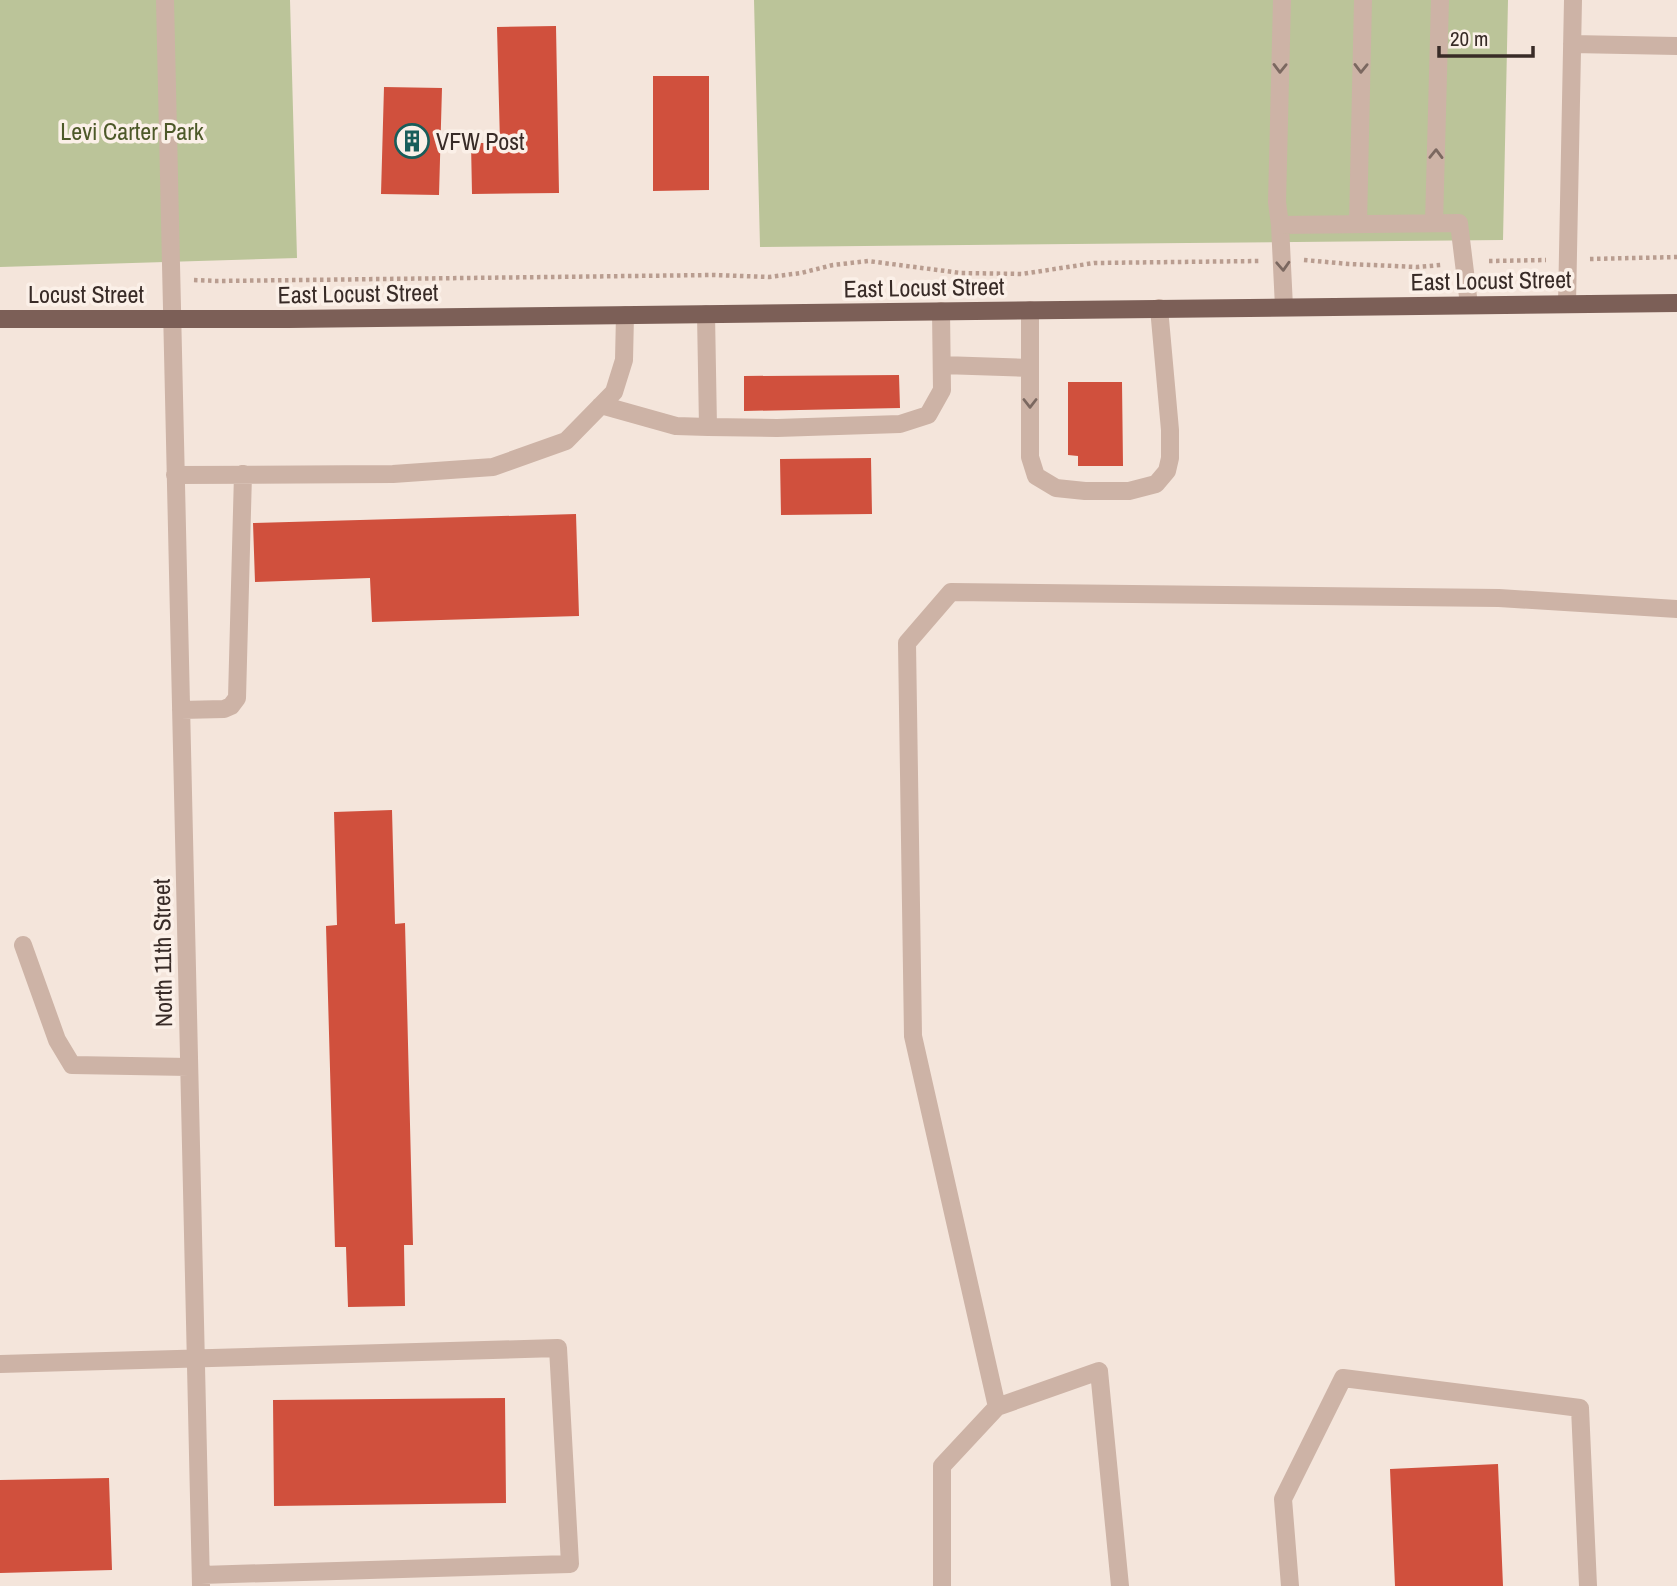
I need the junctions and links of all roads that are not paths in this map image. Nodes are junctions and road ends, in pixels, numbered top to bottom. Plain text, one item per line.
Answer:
1 (165, 0) edge
2 (1282, 0) edge
3 (1363, 0) edge
4 (1440, 0) edge
5 (1573, 0) edge
6 (1572, 44) junction
7 (1677, 46) edge
8 (1434, 223) junction
9 (1358, 224) junction
10 (1280, 225) junction
11 (1677, 303) edge
12 (1567, 304) junction
13 (1469, 305) junction
14 (1284, 307) junction
15 (1159, 309) junction
16 (1030, 310) junction
17 (941, 311) junction
18 (706, 314) junction
19 (625, 315) junction
20 (0, 319) edge
21 (172, 319) junction
22 (942, 365) junction
23 (1030, 368) junction
24 (601, 405) junction
25 (708, 427) junction
26 (243, 474) junction
27 (175, 475) junction
28 (1677, 609) edge
29 (181, 710) junction
30 (23, 945) dead end
31 (189, 1067) junction
32 (196, 1359) junction
33 (0, 1364) edge
34 (997, 1407) junction
35 (201, 1580) edge
36 (942, 1586) edge
37 (1120, 1586) edge
38 (1290, 1586) edge
39 (1588, 1586) edge

1 - 21 street, North 11th Street
2 -> 10 street
3 -> 9 street
8 -> 4 street
5 - 6 street
6 - 7 street
6 - 12 street
8 - 9 street
8 - 13 street
9 - 10 street
10 -> 14 street
11 - 12 main road, East Locust Street
12 - 13 main road, East Locust Street
13 - 14 main road, East Locust Street
14 - 15 main road, East Locust Street
15 - 16 main road, East Locust Street
23 -> 15 street
16 - 17 main road, East Locust Street
16 - 23 street
17 - 18 main road, East Locust Street
17 - 22 street
18 - 19 main road, East Locust Street
18 - 25 street
19 - 21 main road, East Locust Street
19 - 24 street
20 - 21 main road, Locust Street
21 - 27 street, North 11th Street
22 - 23 street
22 - 25 street
24 - 25 street
24 - 26 street
26 - 27 street
26 - 29 street
27 - 29 street, North 11th Street
28 - 34 street
29 - 31 street, North 11th Street
30 - 31 street
31 - 32 street, North 11th Street
32 - 33 street
32 - 35 street, North 11th Street
32 - 35 street
34 - 36 street
34 - 37 street
38 - 39 street

